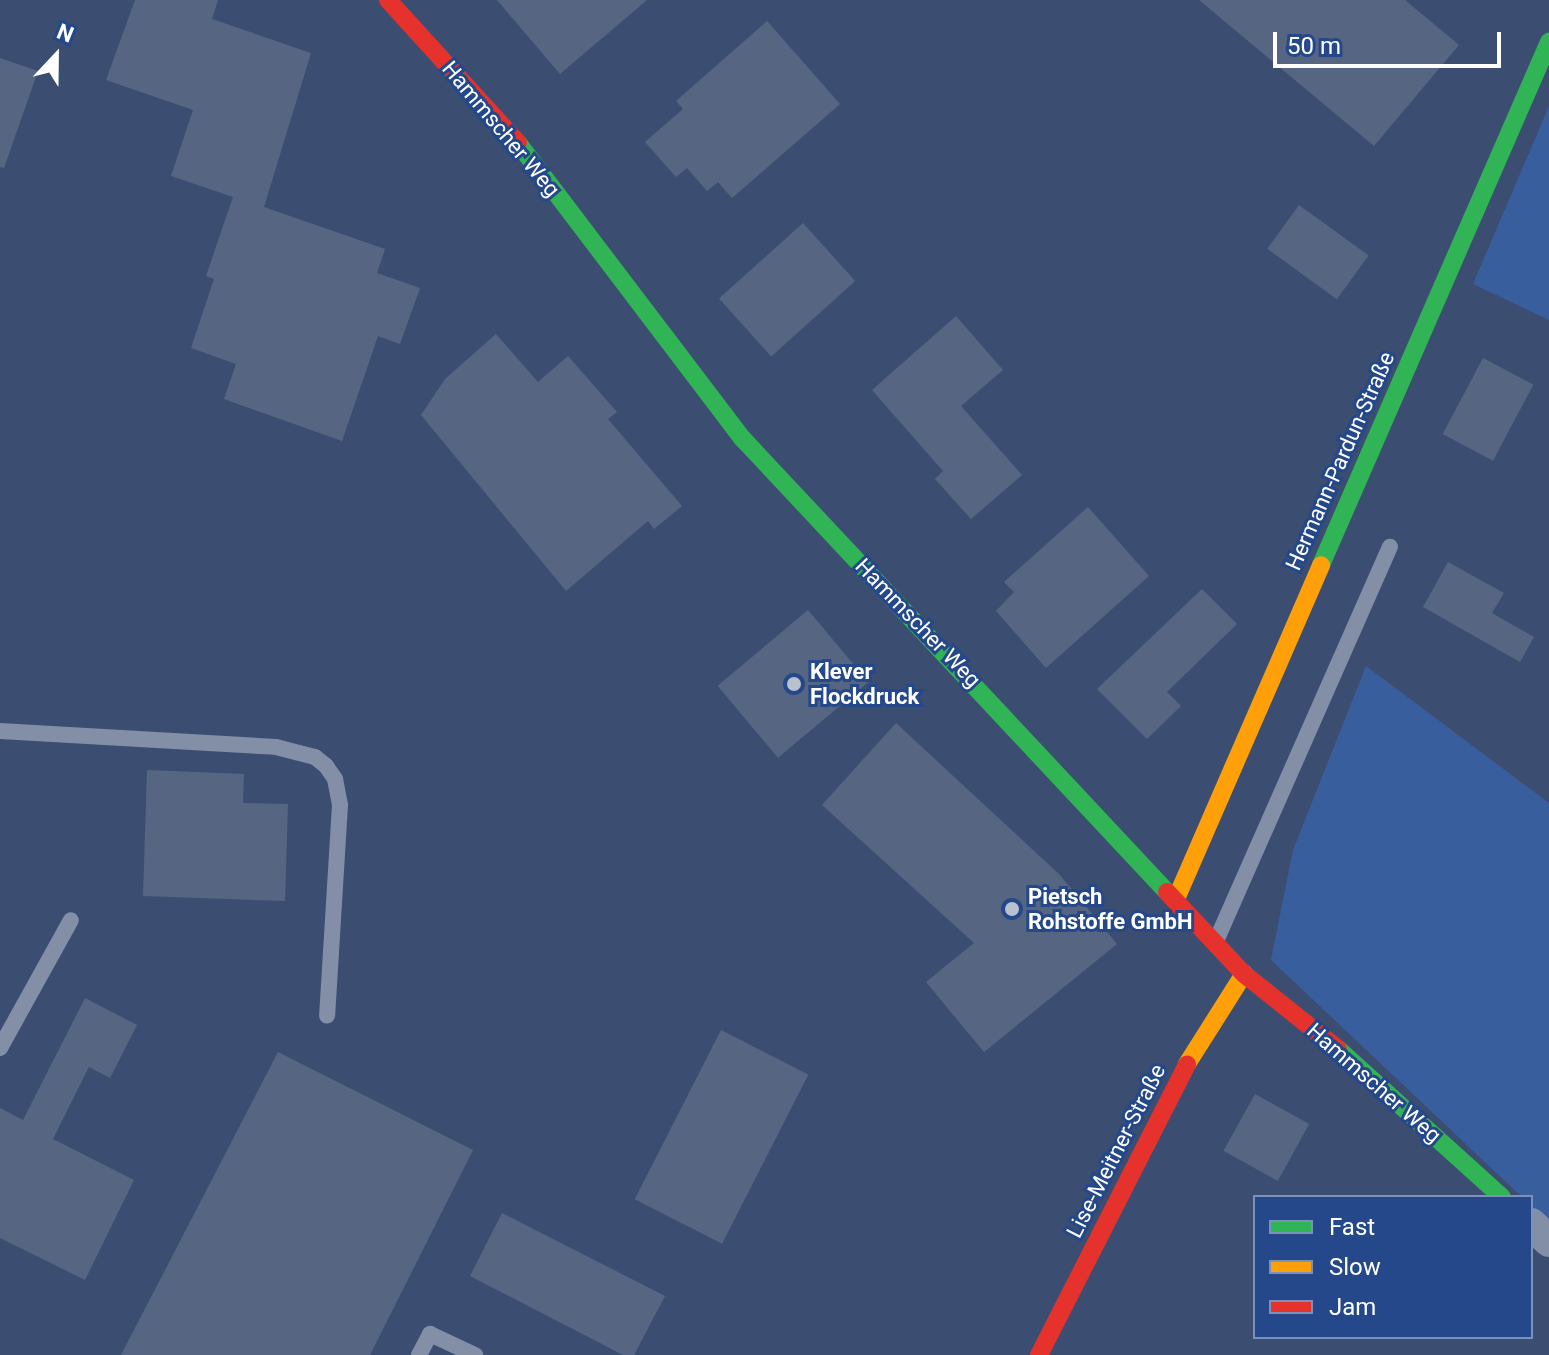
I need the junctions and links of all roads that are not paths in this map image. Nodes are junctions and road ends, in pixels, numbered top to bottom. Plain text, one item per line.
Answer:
1 (388, 0) edge
2 (1549, 42) edge
3 (1390, 547) dead end
4 (0, 731) edge
5 (1176, 899) junction
6 (71, 920) dead end
7 (1215, 943) junction
8 (1244, 974) junction
9 (327, 1016) dead end
10 (0, 1048) edge
11 (1500, 1195) edge
12 (1533, 1226) edge
13 (1549, 1241) edge
14 (419, 1355) edge
15 (475, 1355) edge
16 (1039, 1355) edge

1 - 5 street, Hammscher Weg
2 - 5 street, Hermann-Pardun-Straße
3 - 7 lane
4 - 9 lane
5 - 7 street, Hammscher Weg
6 - 10 lane
7 - 8 street, Hammscher Weg
8 - 11 street, Hammscher Weg
8 - 16 street, Lise-Meitner-Straße
12 - 13 street
14 - 15 lane

